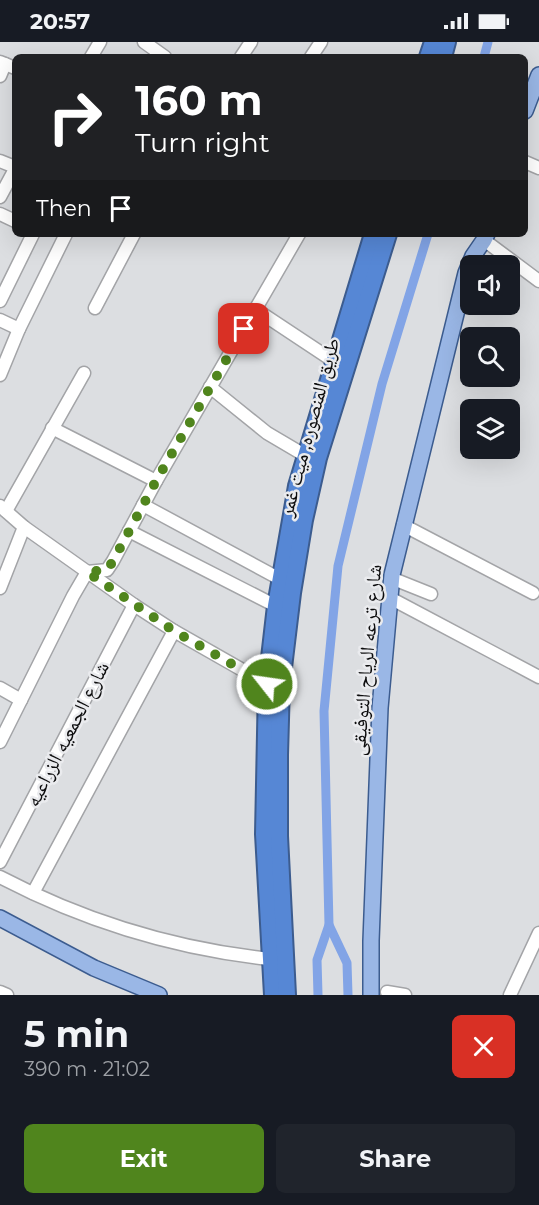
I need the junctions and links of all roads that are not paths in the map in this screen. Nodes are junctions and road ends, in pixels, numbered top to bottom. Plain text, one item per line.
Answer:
1 (144, 42) edge
2 (158, 54) edge
3 (7, 65) edge
4 (539, 75) edge
5 (0, 76) edge
6 (528, 103) edge
7 (12, 174) edge
8 (0, 197) edge
9 (32, 237) edge
10 (65, 237) edge
11 (132, 237) edge
12 (297, 237) edge
13 (372, 237) edge
14 (387, 237) edge
15 (485, 237) edge
16 (539, 280) edge
17 (0, 301) edge
18 (95, 308) dead end
19 (255, 309) junction
20 (0, 320) edge
21 (19, 329) junction
22 (335, 362) junction
23 (84, 373) dead end
24 (0, 375) edge
25 (210, 387) junction
26 (52, 428) junction
27 (306, 456) junction
28 (156, 481) junction
29 (143, 505) junction
30 (3, 508) edge
31 (403, 525) junction
32 (24, 527) junction
33 (129, 531) junction
34 (87, 572) junction
35 (391, 578) junction
36 (280, 579) junction
37 (0, 588) edge
38 (533, 593) dead end
39 (431, 594) dead end
40 (390, 598) junction
41 (134, 605) junction
42 (276, 606) junction
43 (174, 631) junction
44 (539, 677) edge
45 (274, 684) junction
46 (0, 688) edge
47 (21, 700) junction
48 (0, 742) edge
49 (0, 862) edge
50 (0, 877) edge
51 (33, 893) junction
52 (0, 918) edge
53 (0, 929) edge
54 (539, 933) edge
55 (270, 959) junction
56 (0, 992) edge
57 (387, 992) dead end
58 (7, 995) edge
59 (134, 995) edge
60 (159, 995) edge
61 (273, 995) edge
62 (286, 995) edge
63 (371, 995) edge
64 (405, 995) edge
65 (510, 995) edge

1 - 2 street
3 - 5 street
4 - 6 main road
7 - 8 street
9 - 17 street
10 - 21 street
11 - 18 street
12 - 19 street
13 - 22 highway, طريق المنصوره, ميت غمر
14 - 45 highway, طريق المنصوره, ميت غمر
15 - 16 street
15 - 31 main road, شارع ترعه الرياح التوفيقى
19 - 22 street
19 - 25 street
20 - 21 street
21 - 24 street
22 - 27 highway, طريق المنصوره, ميت غمر
23 - 26 street
25 - 27 street
25 - 28 street
26 - 28 street
26 - 30 street
27 - 36 highway, طريق المنصوره, ميت غمر
28 - 29 street
29 - 33 street
29 - 36 street
30 - 32 street
31 - 35 main road, شارع ترعه الرياح التوفيقى
31 - 38 street
32 - 34 street
32 - 37 street
33 - 34 street
33 - 42 street
34 - 41 street
34 - 47 street
35 - 39 street
35 - 40 main road, شارع ترعه الرياح التوفيقى
36 - 42 highway, طريق المنصوره, ميت غمر
40 - 44 street
40 - 63 main road, شارع ترعه الرياح التوفيقى
41 - 43 street
41 - 49 street, شارع الجمعيه الزراعيه
42 - 45 highway, طريق المنصوره, ميت غمر
43 - 45 street
43 - 51 street
45 - 55 highway, طريق المنصوره, ميت غمر
45 - 62 highway, طريق المنصوره, ميت غمر
46 - 47 street
47 - 48 street
50 - 51 street
51 - 55 street
52 - 60 main road
53 - 59 main road
54 - 65 street
55 - 61 highway, طريق المنصوره, ميت غمر
56 - 58 street
57 - 64 street

